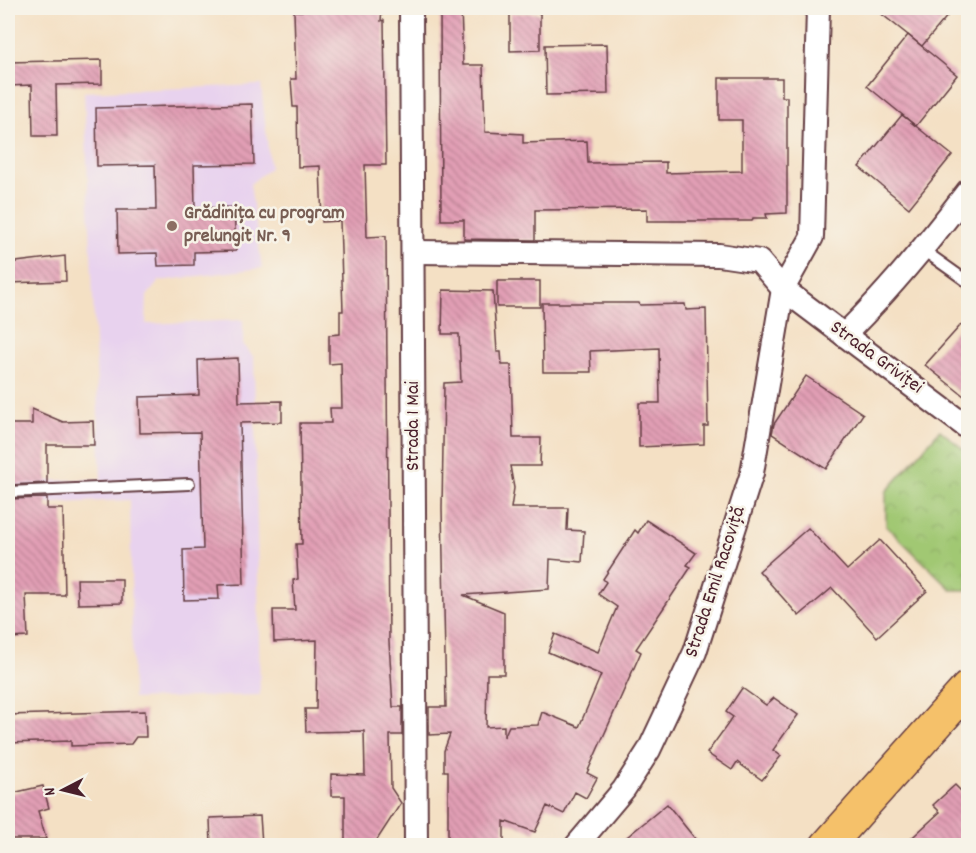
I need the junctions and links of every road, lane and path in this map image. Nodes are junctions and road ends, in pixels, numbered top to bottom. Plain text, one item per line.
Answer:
1 (411, 8) edge
2 (818, 8) edge
3 (969, 191) edge
4 (923, 250) junction
5 (413, 252) junction
6 (969, 282) edge
7 (783, 289) junction
8 (844, 335) junction
9 (969, 428) edge
10 (189, 484) dead end
11 (8, 492) edge
12 (969, 688) edge
13 (416, 846) edge
14 (576, 846) edge
15 (827, 846) edge

1 - 5 street, Strada 1 Mai
2 - 7 street, Strada Emil Racoviță
3 - 4 street
4 - 6 lane
4 - 8 street
5 - 7 street
5 - 13 street, Strada 1 Mai
7 - 8 street, Strada Griviței
7 - 14 street, Strada Emil Racoviță
8 - 9 street, Strada Griviței
10 - 11 lane
12 - 15 main road

